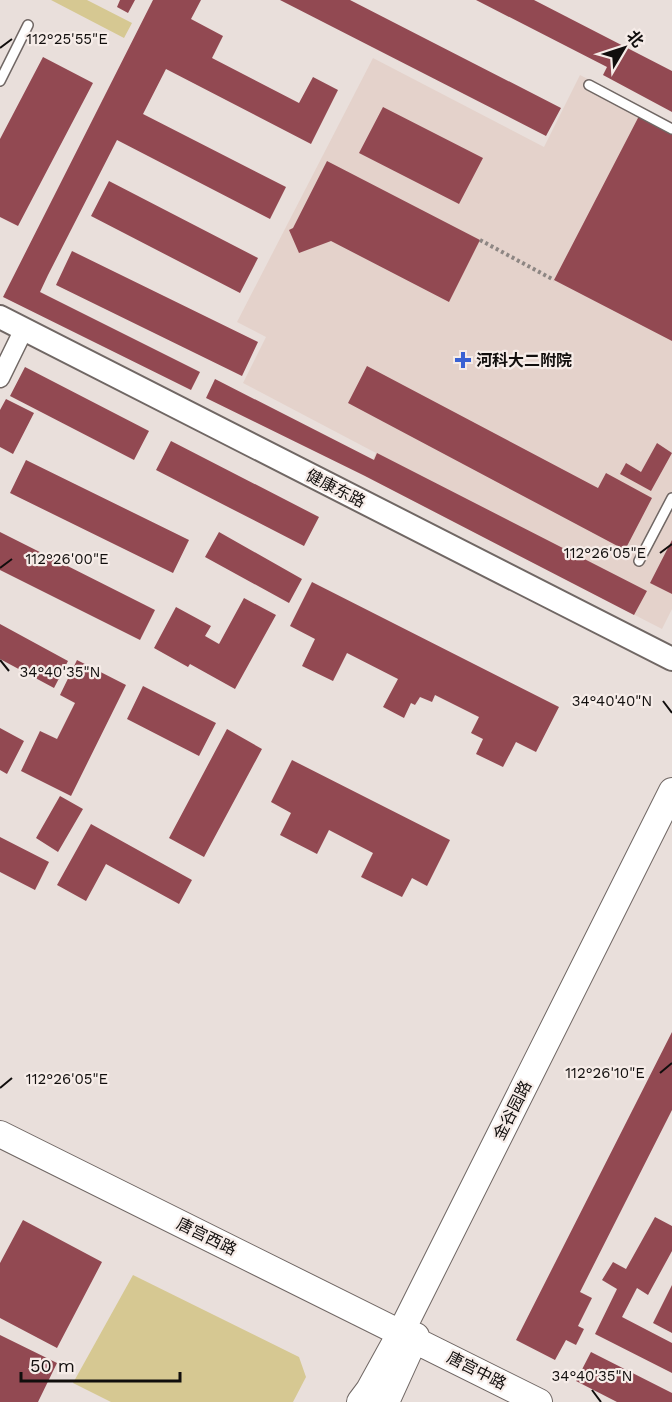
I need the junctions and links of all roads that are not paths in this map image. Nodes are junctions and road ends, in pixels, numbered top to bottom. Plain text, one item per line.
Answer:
1 (28, 25) dead end
2 (0, 81) edge
3 (589, 85) dead end
4 (672, 129) edge
5 (0, 317) edge
6 (24, 329) junction
7 (0, 378) edge
8 (672, 498) edge
9 (639, 561) dead end
10 (672, 659) edge
11 (672, 790) edge
12 (672, 819) edge
13 (0, 1134) edge
14 (0, 1150) edge
15 (404, 1342) junction
16 (360, 1402) edge
17 (387, 1402) edge
18 (507, 1402) edge
19 (539, 1402) edge

1 - 2 lane
3 - 4 lane
5 - 6 street, 健康东路
6 - 7 street
6 - 10 street, 健康东路
8 - 9 lane
11 - 15 main road, 金谷园路
12 - 15 main road, 金谷园路
13 - 15 main road, 唐宫西路
14 - 15 main road, 唐宫西路
15 - 16 main road
15 - 17 main road
15 - 18 main road, 唐宫中路
15 - 19 main road, 唐宫中路

